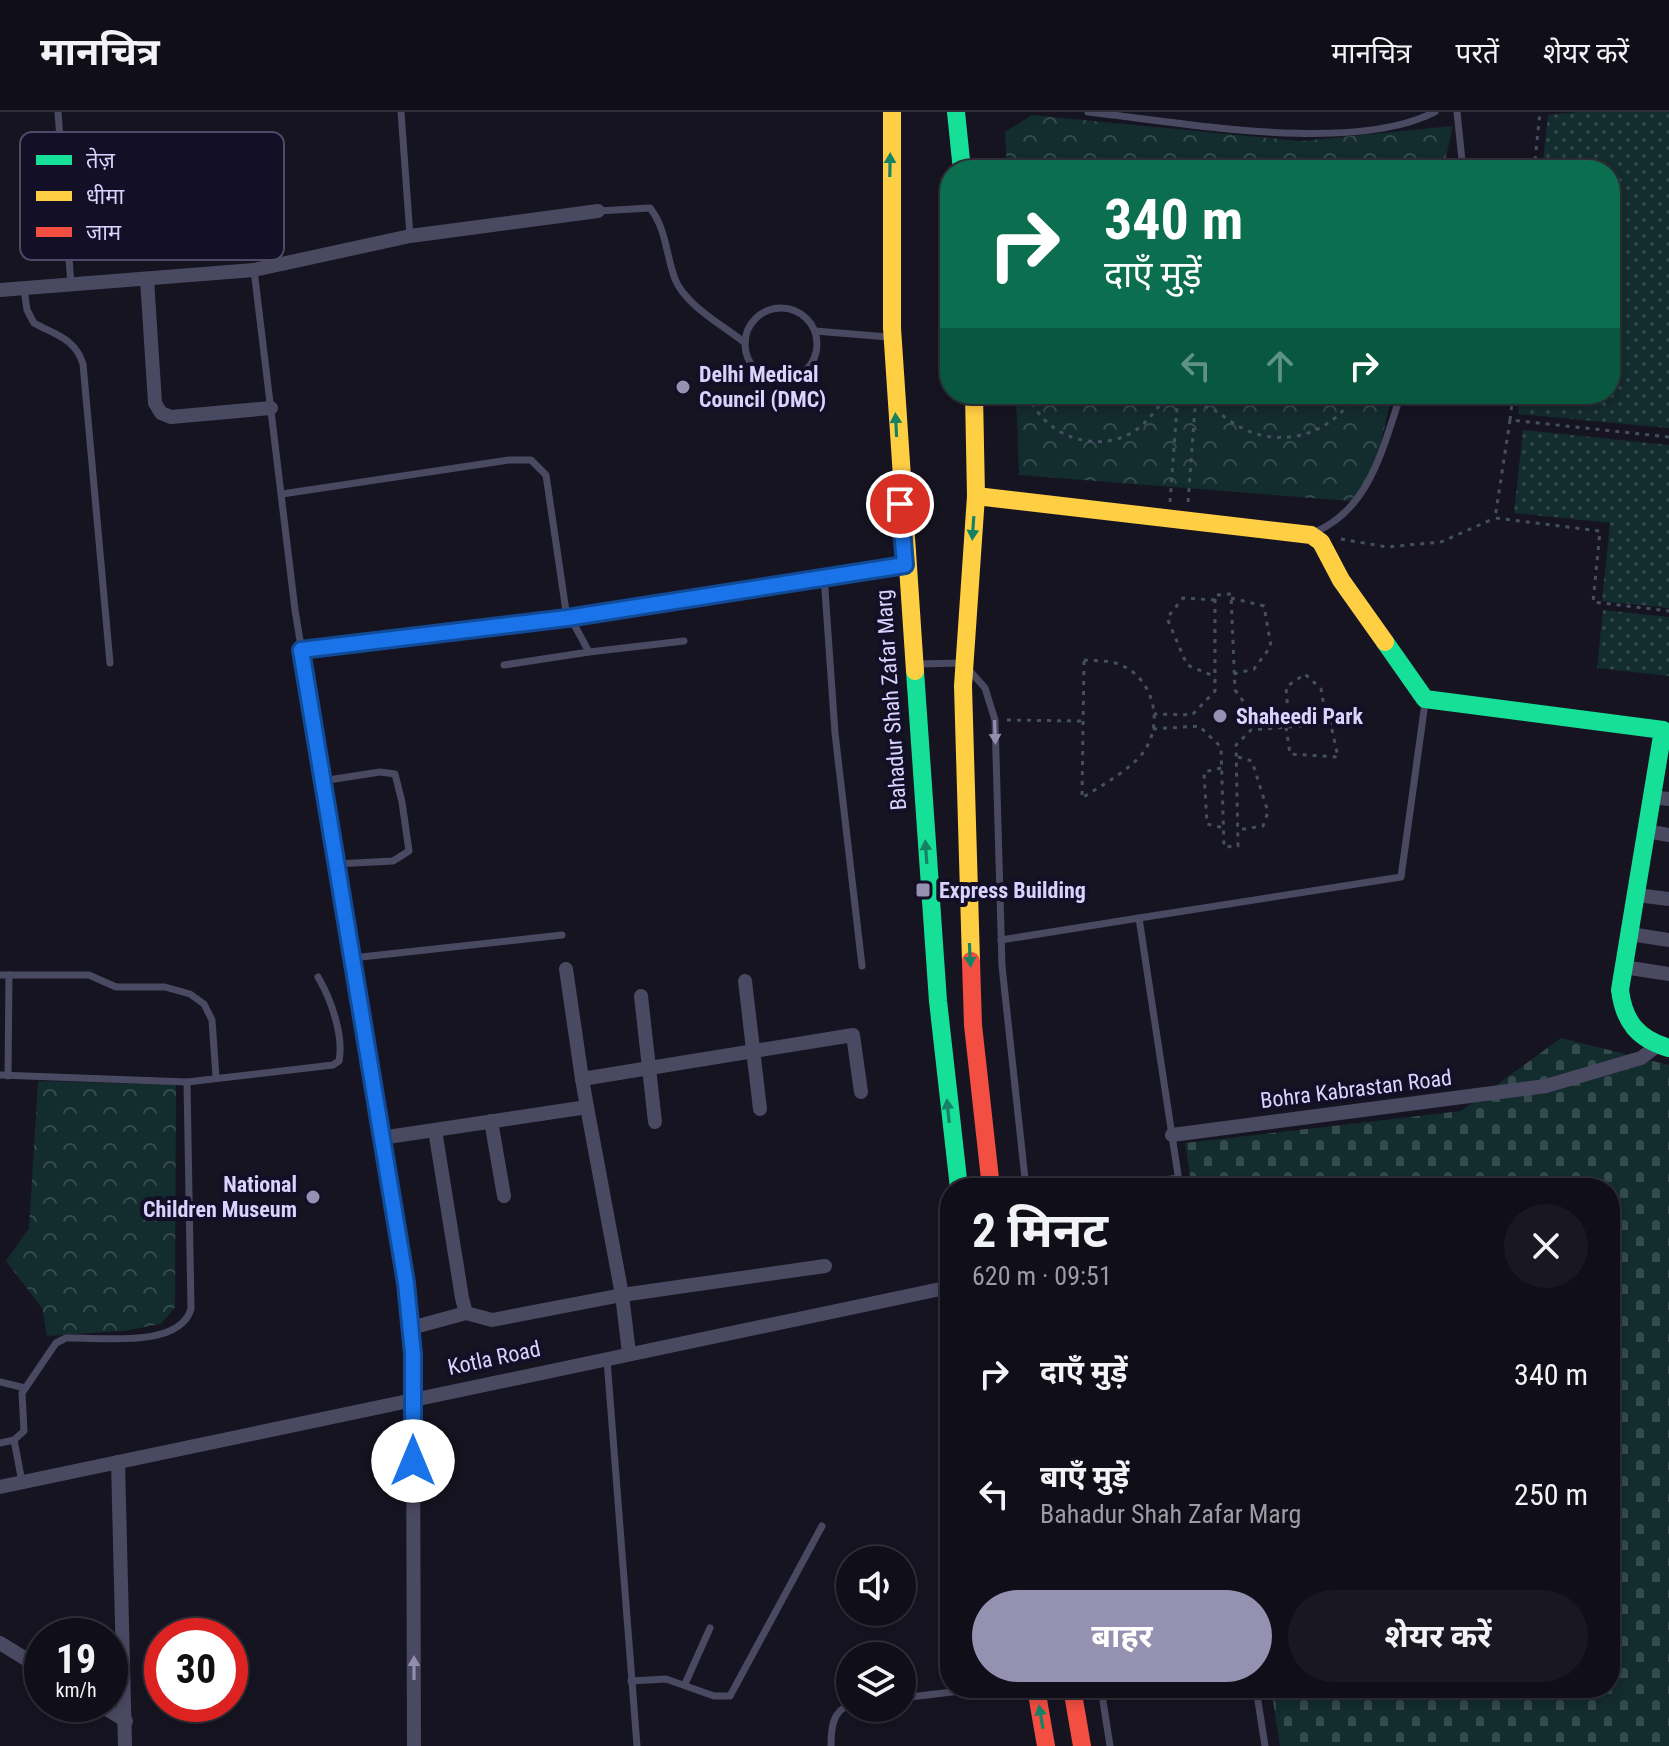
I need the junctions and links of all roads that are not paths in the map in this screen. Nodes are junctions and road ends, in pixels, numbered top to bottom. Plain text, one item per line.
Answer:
1 (58, 112) edge
2 (401, 112) edge
3 (892, 112) edge
4 (956, 112) edge
5 (1088, 112) edge
6 (1435, 112) edge
7 (1457, 112) edge
8 (59, 132) edge
9 (961, 160) edge
10 (1462, 160) edge
11 (598, 211) joint
12 (410, 236) junction
13 (69, 260) edge
14 (254, 270) junction
15 (147, 279) junction
16 (71, 286) junction
17 (24, 289) junction
18 (0, 290) edge
19 (815, 331) junction
20 (891, 337) junction
21 (745, 343) junction
22 (974, 404) edge
23 (1397, 404) edge
24 (271, 408) junction
25 (282, 494) junction
26 (976, 496) junction
27 (1307, 535) junction
28 (905, 565) junction
29 (824, 576) junction
30 (568, 618) junction
31 (684, 641) dead end
32 (301, 650) junction
33 (589, 652) junction
34 (110, 663) dead end
35 (964, 663) junction
36 (914, 664) junction
37 (504, 665) dead end
38 (1425, 699) junction
39 (1666, 731) edge
40 (1664, 763) edge
41 (322, 781) junction
42 (1660, 798) edge
43 (1646, 831) junction
44 (1669, 835) edge
45 (335, 864) junction
46 (1637, 895) junction
47 (1669, 899) edge
48 (1139, 918) junction
49 (1630, 934) junction
50 (562, 935) dead end
51 (1001, 940) junction
52 (1669, 940) edge
53 (352, 958) junction
54 (862, 966) dead end
55 (1624, 967) junction
56 (566, 969) dead end
57 (1669, 974) edge
58 (4, 975) edge
59 (318, 977) dead end
60 (745, 981) dead end
61 (641, 996) dead end
62 (1663, 1047) edge
63 (753, 1050) junction
64 (649, 1068) junction
65 (4, 1075) edge
66 (216, 1077) junction
67 (582, 1079) junction
68 (187, 1082) junction
69 (861, 1092) dead end
70 (587, 1107) junction
71 (760, 1109) dead end
72 (491, 1121) junction
73 (655, 1122) dead end
74 (435, 1130) junction
75 (1172, 1135) junction
76 (381, 1138) junction
77 (958, 1178) edge
78 (990, 1178) edge
79 (1025, 1178) edge
80 (1178, 1178) edge
81 (504, 1196) dead end
82 (825, 1266) dead end
83 (940, 1289) edge
84 (622, 1295) junction
85 (466, 1313) junction
86 (411, 1328) junction
87 (629, 1353) junction
88 (607, 1358) junction
89 (0, 1382) edge
90 (25, 1388) junction
91 (413, 1397) junction
92 (14, 1440) junction
93 (0, 1443) edge
94 (118, 1462) junction
95 (22, 1482) junction
96 (0, 1487) edge
97 (822, 1526) dead end
98 (123, 1618) edge
99 (710, 1628) dead end
100 (0, 1643) edge
101 (24, 1658) edge
102 (631, 1681) junction
103 (685, 1684) junction
104 (940, 1693) edge
105 (916, 1696) edge
106 (1038, 1698) edge
107 (1074, 1698) edge
108 (1103, 1698) edge
109 (1258, 1698) edge
110 (836, 1716) edge
111 (126, 1722) edge
112 (125, 1746) edge
113 (414, 1746) edge
114 (637, 1746) edge
115 (831, 1746) edge
116 (1046, 1746) edge
117 (1082, 1746) edge
118 (1110, 1746) edge
119 (1265, 1746) edge

1 - 8 lane
2 - 12 lane
20 -> 3 main road, Bahadur Shah Zafar Marg
4 - 9 main road
5 - 6 lane
7 - 10 lane
11 - 12 street
11 - 21 lane
12 - 14 street
13 - 16 lane
14 - 15 street
14 - 24 lane
15 - 16 street
15 - 24 street
16 - 17 street
17 - 18 street
17 - 34 lane
19 - 20 lane
19 - 21 lane
19 - 21 lane
28 -> 20 main road, Bahadur Shah Zafar Marg
22 - 26 main road
23 - 27 lane
24 - 25 lane
25 - 30 lane
25 - 32 lane
26 - 27 main road
26 -> 35 main road
27 - 38 main road
28 - 29 lane
28 - 36 main road, Bahadur Shah Zafar Marg
29 - 30 lane
29 - 54 lane
30 - 32 lane
30 - 33 lane
31 - 33 lane
32 - 41 lane
33 - 37 lane
35 - 36 lane
35 -> 51 lane
35 -> 78 main road
77 -> 36 main road, Bahadur Shah Zafar Marg
38 - 39 main road
38 - 48 lane
39 - 40 main road
40 - 42 main road
41 - 45 lane
41 - 45 lane
42 - 43 main road
43 - 44 street
43 - 46 main road
45 - 53 lane
46 - 47 street
46 - 49 main road
48 - 51 lane
48 - 75 lane
49 - 52 street
49 - 55 main road
50 - 53 lane
51 - 79 lane
53 - 76 lane
55 - 57 street
55 - 62 main road
56 - 67 street
58 - 65 lane
58 - 66 lane
59 - 66 lane
60 - 63 street
61 - 64 street
62 - 75 street, Bohra Kabrastan Road
63 - 64 street
63 - 69 street
63 - 71 street
64 - 67 street
64 - 73 street
65 - 68 lane
66 - 68 lane
67 - 70 street
68 - 90 lane
70 - 72 street
70 - 84 street
72 - 74 street
72 - 81 street
74 - 76 street
74 - 85 street
75 - 80 lane
76 - 86 lane
82 - 84 street
83 - 87 street, Kotla Road
84 - 85 street
84 - 87 street
85 - 86 street
86 - 91 lane
87 - 88 street, Kotla Road
88 - 91 street, Kotla Road
88 - 102 lane
89 - 90 lane
90 - 92 lane
91 - 94 street, Kotla Road
113 -> 91 street
92 - 93 lane
92 - 95 lane
94 - 95 street, Kotla Road
94 - 98 street
95 - 96 street, Kotla Road
97 - 103 lane
99 - 103 lane
100 - 101 street
102 - 103 lane
102 - 114 lane
104 - 105 lane
116 -> 106 main road
107 - 117 main road
108 - 118 lane
109 - 119 lane
110 - 115 lane
111 - 112 street

